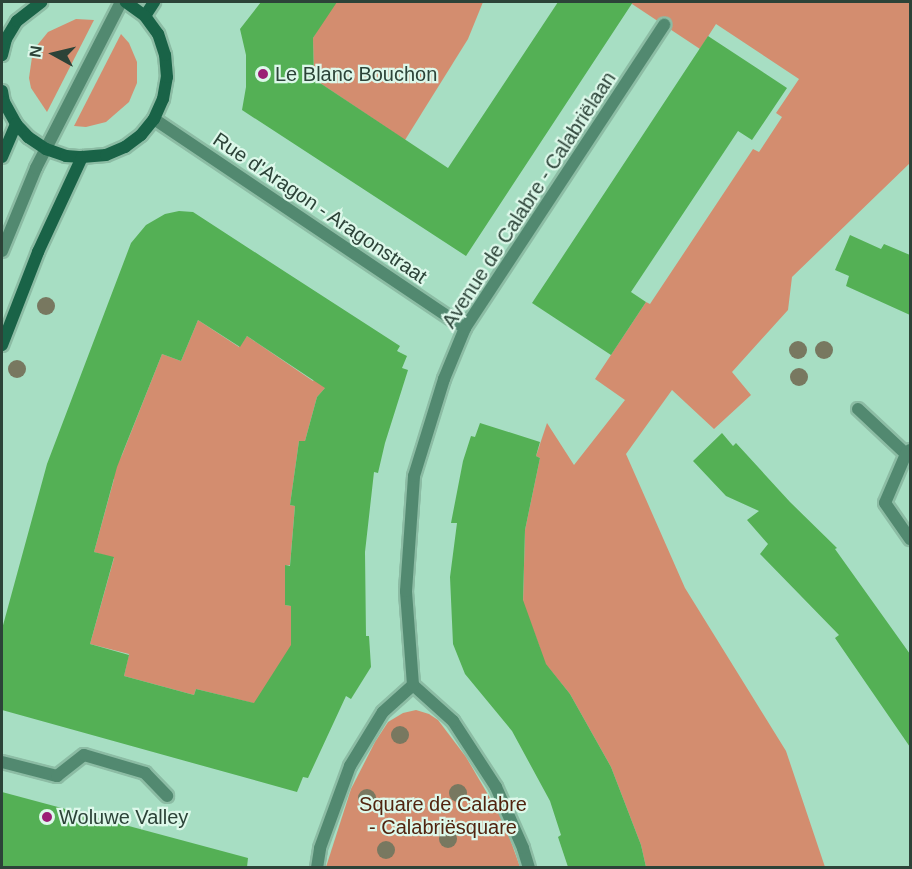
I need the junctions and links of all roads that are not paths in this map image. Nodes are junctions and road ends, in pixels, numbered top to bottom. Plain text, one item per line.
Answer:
1 (41, 2) edge
2 (121, 2) edge
3 (126, 2) edge
4 (154, 2) edge
5 (145, 16) junction
6 (664, 25) dead end
7 (2, 55) edge
8 (2, 91) edge
9 (154, 119) junction
10 (16, 124) junction
11 (45, 149) junction
12 (2, 157) edge
13 (82, 157) junction
14 (2, 251) edge
15 (465, 328) junction
16 (2, 345) edge
17 (858, 409) dead end
18 (908, 452) edge
19 (910, 539) edge
20 (413, 685) junction
21 (2, 762) edge
22 (167, 796) dead end
23 (317, 867) edge
24 (529, 867) edge

1 - 7 main road
2 - 11 street
3 - 5 main road
4 - 5 main road
5 - 9 main road
6 - 15 street, Avenue de Calabre - Calabriëlaan
8 - 10 main road
9 - 13 main road
9 - 15 street, Rue d'Aragon - Aragonstraat
10 - 11 main road
10 - 12 main road
11 - 13 main road
11 - 14 street
13 - 16 main road
15 - 20 street, Avenue de Calabre - Calabriëlaan
17 - 18 street
18 - 19 street
20 - 23 street
20 - 24 street
21 - 22 street

